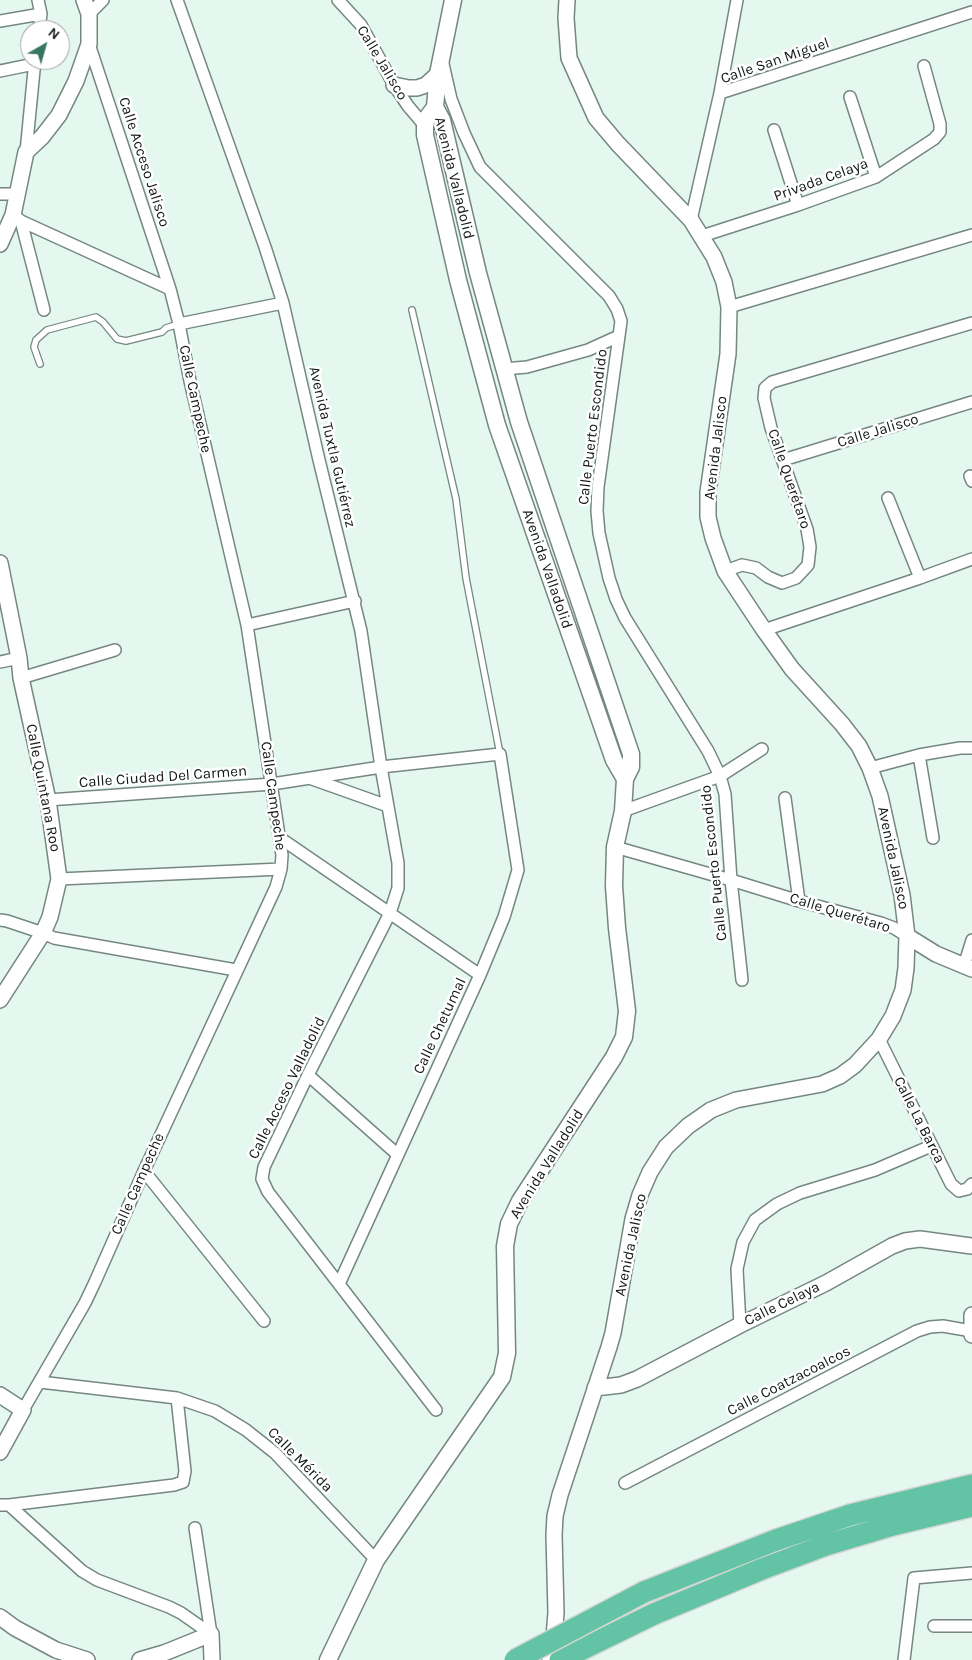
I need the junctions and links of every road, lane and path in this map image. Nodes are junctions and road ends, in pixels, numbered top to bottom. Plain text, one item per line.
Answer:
1 (38, 0) edge
2 (103, 0) edge
3 (177, 0) edge
4 (338, 0) edge
5 (453, 0) edge
6 (567, 0) edge
7 (737, 0) edge
8 (86, 7) edge
9 (972, 12) edge
10 (41, 14) junction
11 (40, 20) edge
12 (0, 21) edge
13 (89, 44) junction
14 (20, 66) edge
15 (440, 66) junction
16 (924, 66) dead end
17 (33, 70) edge
18 (0, 71) edge
19 (394, 85) junction
20 (720, 93) junction
21 (850, 97) dead end
22 (435, 107) junction
23 (425, 126) junction
24 (774, 130) dead end
25 (26, 152) junction
26 (876, 177) junction
27 (0, 194) edge
28 (17, 194) junction
29 (798, 205) junction
30 (11, 217) edge
31 (691, 220) junction
32 (972, 235) edge
33 (702, 236) junction
34 (0, 244) edge
35 (170, 289) junction
36 (283, 303) junction
37 (729, 307) junction
38 (44, 310) dead end
39 (412, 310) dead end
40 (972, 323) edge
41 (178, 324) junction
42 (619, 336) junction
43 (40, 364) dead end
44 (504, 369) junction
45 (972, 402) edge
46 (783, 460) junction
47 (888, 498) dead end
48 (972, 559) edge
49 (0, 563) edge
50 (725, 570) junction
51 (920, 578) junction
52 (355, 601) junction
53 (247, 625) junction
54 (764, 630) junction
55 (115, 650) dead end
56 (19, 658) junction
57 (0, 662) edge
58 (20, 678) junction
59 (972, 748) edge
60 (762, 749) dead end
61 (500, 754) junction
62 (919, 755) junction
63 (381, 767) junction
64 (870, 768) junction
65 (720, 776) junction
66 (310, 779) junction
67 (625, 779) junction
68 (272, 784) junction
69 (785, 798) dead end
70 (48, 800) junction
71 (388, 806) junction
72 (623, 812) junction
73 (280, 838) junction
74 (933, 838) dead end
75 (614, 847) junction
76 (281, 869) junction
77 (59, 879) junction
78 (731, 880) junction
79 (799, 901) junction
80 (390, 913) junction
81 (0, 920) edge
82 (42, 933) junction
83 (907, 936) junction
84 (972, 940) edge
85 (968, 967) edge
86 (236, 970) junction
87 (480, 974) junction
88 (742, 980) dead end
89 (0, 1000) edge
90 (878, 1039) junction
91 (308, 1075) junction
92 (932, 1146) junction
93 (398, 1155) junction
94 (144, 1171) junction
95 (970, 1187) edge
96 (972, 1246) edge
97 (339, 1284) junction
98 (972, 1315) edge
99 (264, 1321) dead end
100 (740, 1325) junction
101 (972, 1332) edge
102 (40, 1382) junction
103 (595, 1388) junction
104 (0, 1395) edge
105 (177, 1398) junction
106 (23, 1410) junction
107 (436, 1410) dead end
108 (0, 1452) edge
109 (625, 1482) dead end
110 (972, 1485) edge
111 (4, 1505) edge
112 (972, 1506) edge
113 (194, 1528) dead end
114 (376, 1560) junction
115 (972, 1573) edge
116 (0, 1618) edge
117 (934, 1626) dead end
118 (972, 1626) edge
119 (211, 1634) junction
120 (87, 1660) edge
121 (140, 1660) edge
122 (212, 1660) edge
123 (328, 1660) edge
124 (515, 1660) edge
125 (550, 1660) edge
126 (560, 1660) edge
127 (904, 1660) edge

1 - 10 street
2 - 8 street
3 - 36 street, Avenida Tuxtla Gutiérrez
4 - 19 street, Calle Jalisco
5 - 15 main road
6 - 31 street, Avenida Jalisco
7 - 20 street
8 - 13 street
9 - 20 street, Calle San Miguel
10 - 11 street
10 - 12 street
13 - 25 street
13 - 35 street, Calle Acceso Jalisco
14 - 18 street
15 - 19 street
15 - 22 main road
15 - 42 street, Calle Puerto Escondido
16 - 26 street, Privada Celaya
17 - 25 street
19 - 23 street, Calle Jalisco
20 - 31 street, Calle San Miguel
21 - 26 street
22 - 23 main road, Avenida Valladolid
22 - 44 main road, Avenida Valladolid
23 - 67 main road, Avenida Valladolid
24 - 29 street
25 - 28 street
26 - 29 street, Privada Celaya
27 - 28 street
28 - 30 street
29 - 33 street, Privada Celaya
30 - 34 street
30 - 35 street
30 - 38 street
31 - 33 street, Avenida Jalisco
32 - 37 street
33 - 37 street, Avenida Jalisco
35 - 41 street, Calle Campeche
36 - 41 street
36 - 52 street, Avenida Tuxtla Gutiérrez
37 - 50 street, Avenida Jalisco
39 - 61 lane
40 - 46 street, Calle Querétaro
41 - 43 lane
41 - 53 street, Calle Campeche
42 - 44 street
42 - 65 street, Calle Puerto Escondido
44 - 67 main road, Avenida Valladolid
45 - 46 street, Calle Jalisco
46 - 50 street, Calle Querétaro
47 - 51 street
48 - 51 street
49 - 56 street, Calle Quintana Roo
50 - 54 street, Avenida Jalisco
51 - 54 street
52 - 53 street
52 - 63 street, Avenida Tuxtla Gutiérrez
53 - 68 street, Calle Campeche
54 - 64 street, Avenida Jalisco
55 - 58 street
56 - 57 street
56 - 58 street, Calle Quintana Roo
58 - 70 street, Calle Quintana Roo
59 - 62 street
60 - 65 street
61 - 63 street, Calle Ciudad Del Carmen
61 - 87 street
62 - 64 street
62 - 74 street
63 - 66 street, Calle Ciudad Del Carmen
63 - 71 street, Avenida Tuxtla Gutiérrez
64 - 83 street, Avenida Jalisco
65 - 72 street
65 - 78 street, Calle Puerto Escondido
66 - 68 street, Calle Ciudad Del Carmen
66 - 71 street
67 - 72 main road, Avenida Valladolid
68 - 70 street, Calle Ciudad Del Carmen
68 - 73 street, Calle Campeche
69 - 79 street
70 - 77 street, Calle Quintana Roo
71 - 80 street, Avenida Tuxtla Gutiérrez
72 - 75 main road, Avenida Valladolid
73 - 76 street, Calle Campeche
73 - 80 street, Calle Chetumal
75 - 78 street, Calle Querétaro
75 - 114 main road, Avenida Valladolid
76 - 77 street
76 - 86 street, Calle Campeche
77 - 82 street, Calle Quintana Roo
78 - 79 street, Calle Querétaro
78 - 88 street, Calle Puerto Escondido
79 - 83 street, Calle Querétaro
80 - 87 street, Calle Chetumal
80 - 91 street, Calle Acceso Valladolid
81 - 82 street
82 - 86 street
82 - 89 street, Calle Quintana Roo
83 - 85 street, Calle Querétaro
83 - 90 street, Avenida Jalisco
84 - 85 street
86 - 94 street, Calle Campeche
87 - 93 street, Calle Chetumal
90 - 92 street, Calle La Barca
90 - 103 street, Avenida Jalisco
91 - 93 street
91 - 97 street, Calle Acceso Valladolid
92 - 95 street, Calle La Barca
92 - 100 street
93 - 97 street, Calle Chetumal
94 - 99 street
94 - 102 street, Calle Campeche
96 - 100 street, Calle Celaya
97 - 107 street, Calle Acceso Valladolid
98 - 101 street
100 - 103 street, Calle Celaya
101 - 109 street, Calle Coatzacoalcos
102 - 105 street, Calle Mérida
102 - 106 street, Calle Campeche
103 - 125 street, Avenida Jalisco
104 - 106 street
105 - 111 street
105 - 114 street, Calle Mérida
106 - 108 street, Calle Campeche
110 - 124 highway, bridge
111 - 119 street
112 - 126 highway
113 - 119 street
114 - 123 main road, Avenida Valladolid
115 - 127 street
116 - 120 street
117 - 118 street
119 - 121 street
119 - 122 street

